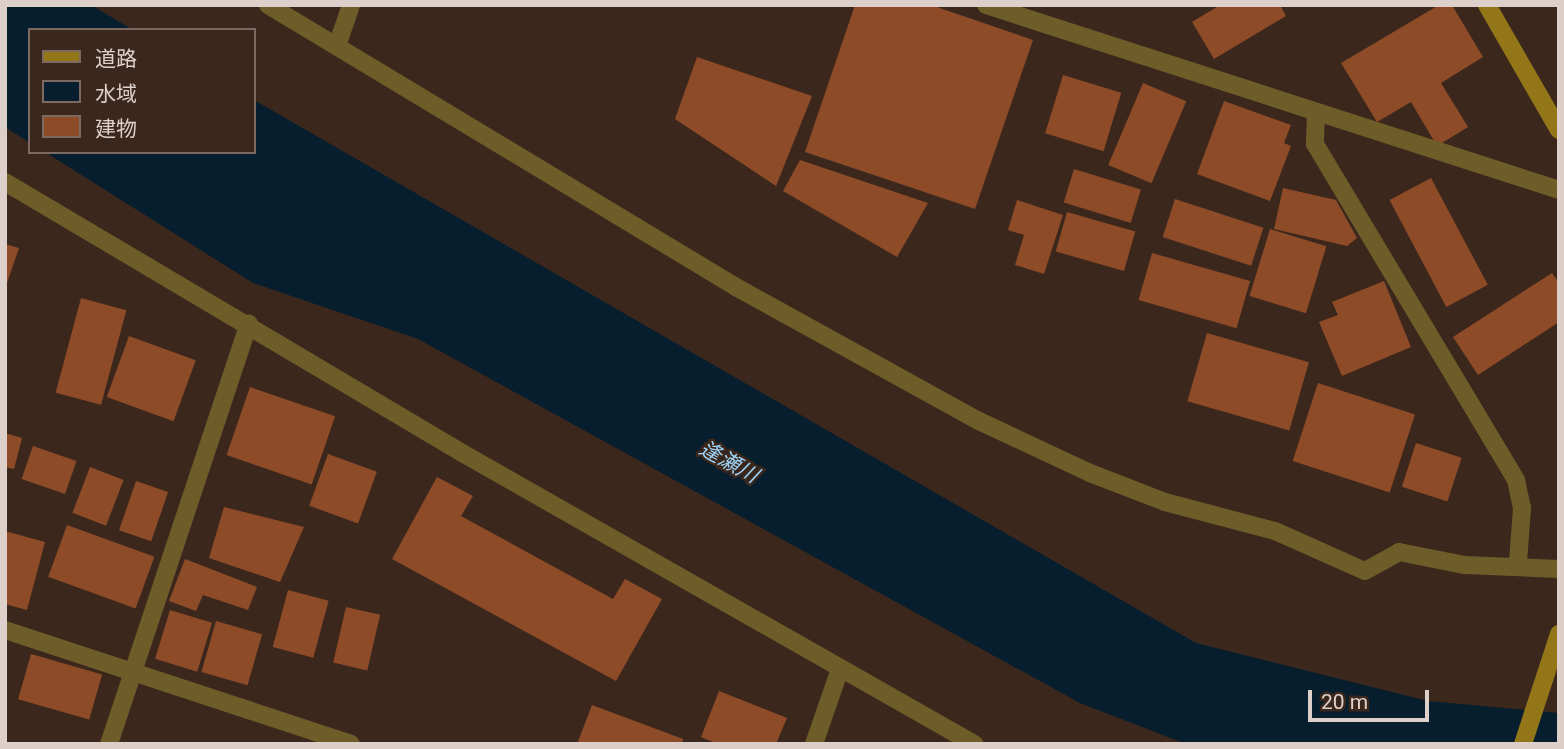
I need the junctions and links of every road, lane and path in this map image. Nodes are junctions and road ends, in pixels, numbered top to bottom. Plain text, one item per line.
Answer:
1 (268, 5) edge
2 (351, 5) edge
3 (986, 5) edge
4 (1487, 5) edge
5 (337, 46) junction
6 (1316, 112) junction
7 (1559, 130) edge
8 (5, 182) edge
9 (1559, 190) edge
10 (249, 324) junction
11 (1518, 563) junction
12 (1559, 569) edge
13 (5, 630) edge
14 (1559, 634) edge
15 (841, 669) junction
16 (134, 673) junction
17 (109, 744) edge
18 (351, 744) edge
19 (814, 744) edge
20 (974, 744) edge
21 (1523, 744) edge

1 - 5 street
2 - 5 street
3 - 6 street
4 - 7 street
5 - 11 street
6 - 9 street
6 - 11 street
8 - 10 street
10 - 15 street
10 - 16 street
11 - 12 street
13 - 16 street
14 - 21 street
15 - 19 street
15 - 20 street
16 - 17 street
16 - 18 street

